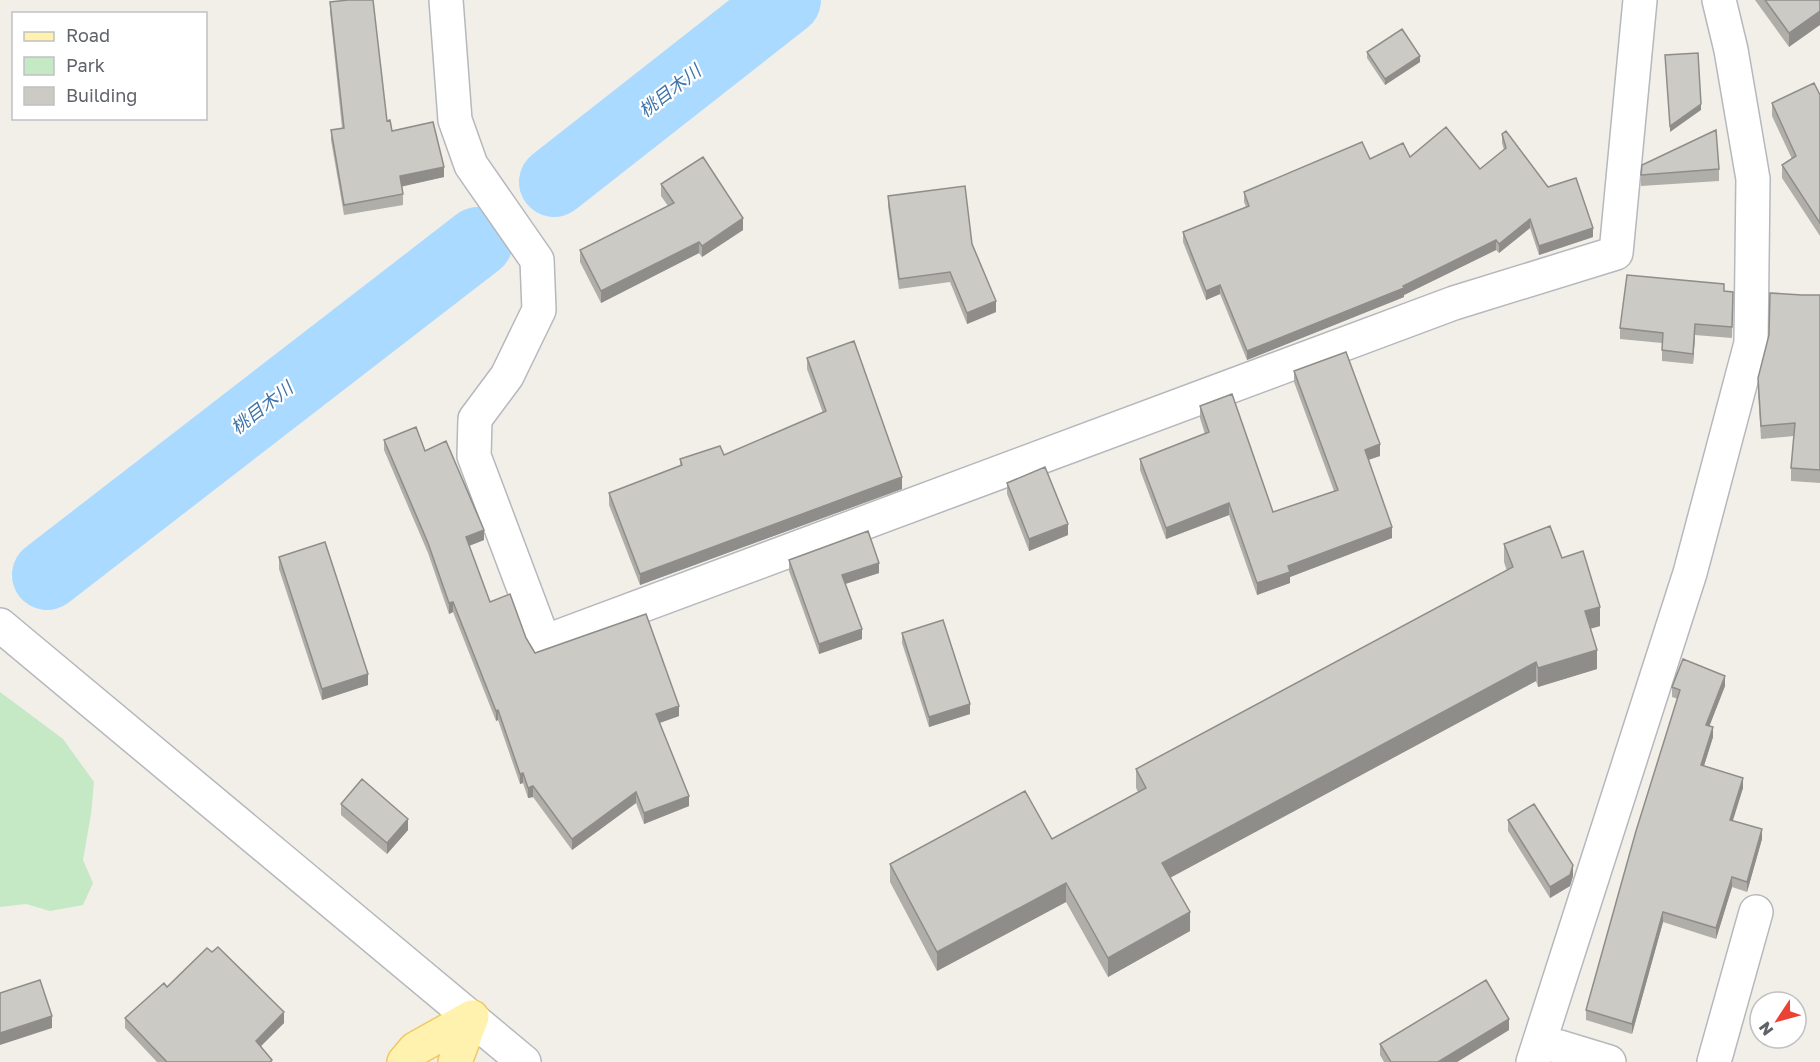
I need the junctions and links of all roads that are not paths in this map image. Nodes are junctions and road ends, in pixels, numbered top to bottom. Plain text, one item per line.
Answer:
1 (446, 0) edge
2 (1640, 0) edge
3 (1719, 0) edge
4 (0, 625) edge
5 (1756, 912) dead end
6 (472, 1017) junction
7 (1537, 1051) edge
8 (404, 1062) edge
9 (455, 1062) edge
10 (525, 1062) edge
11 (1609, 1062) edge
12 (1714, 1062) edge

1 - 2 street
3 - 7 street
4 - 6 street
5 - 12 street
6 - 8 main road
6 - 9 main road
6 - 10 street
7 - 11 street

